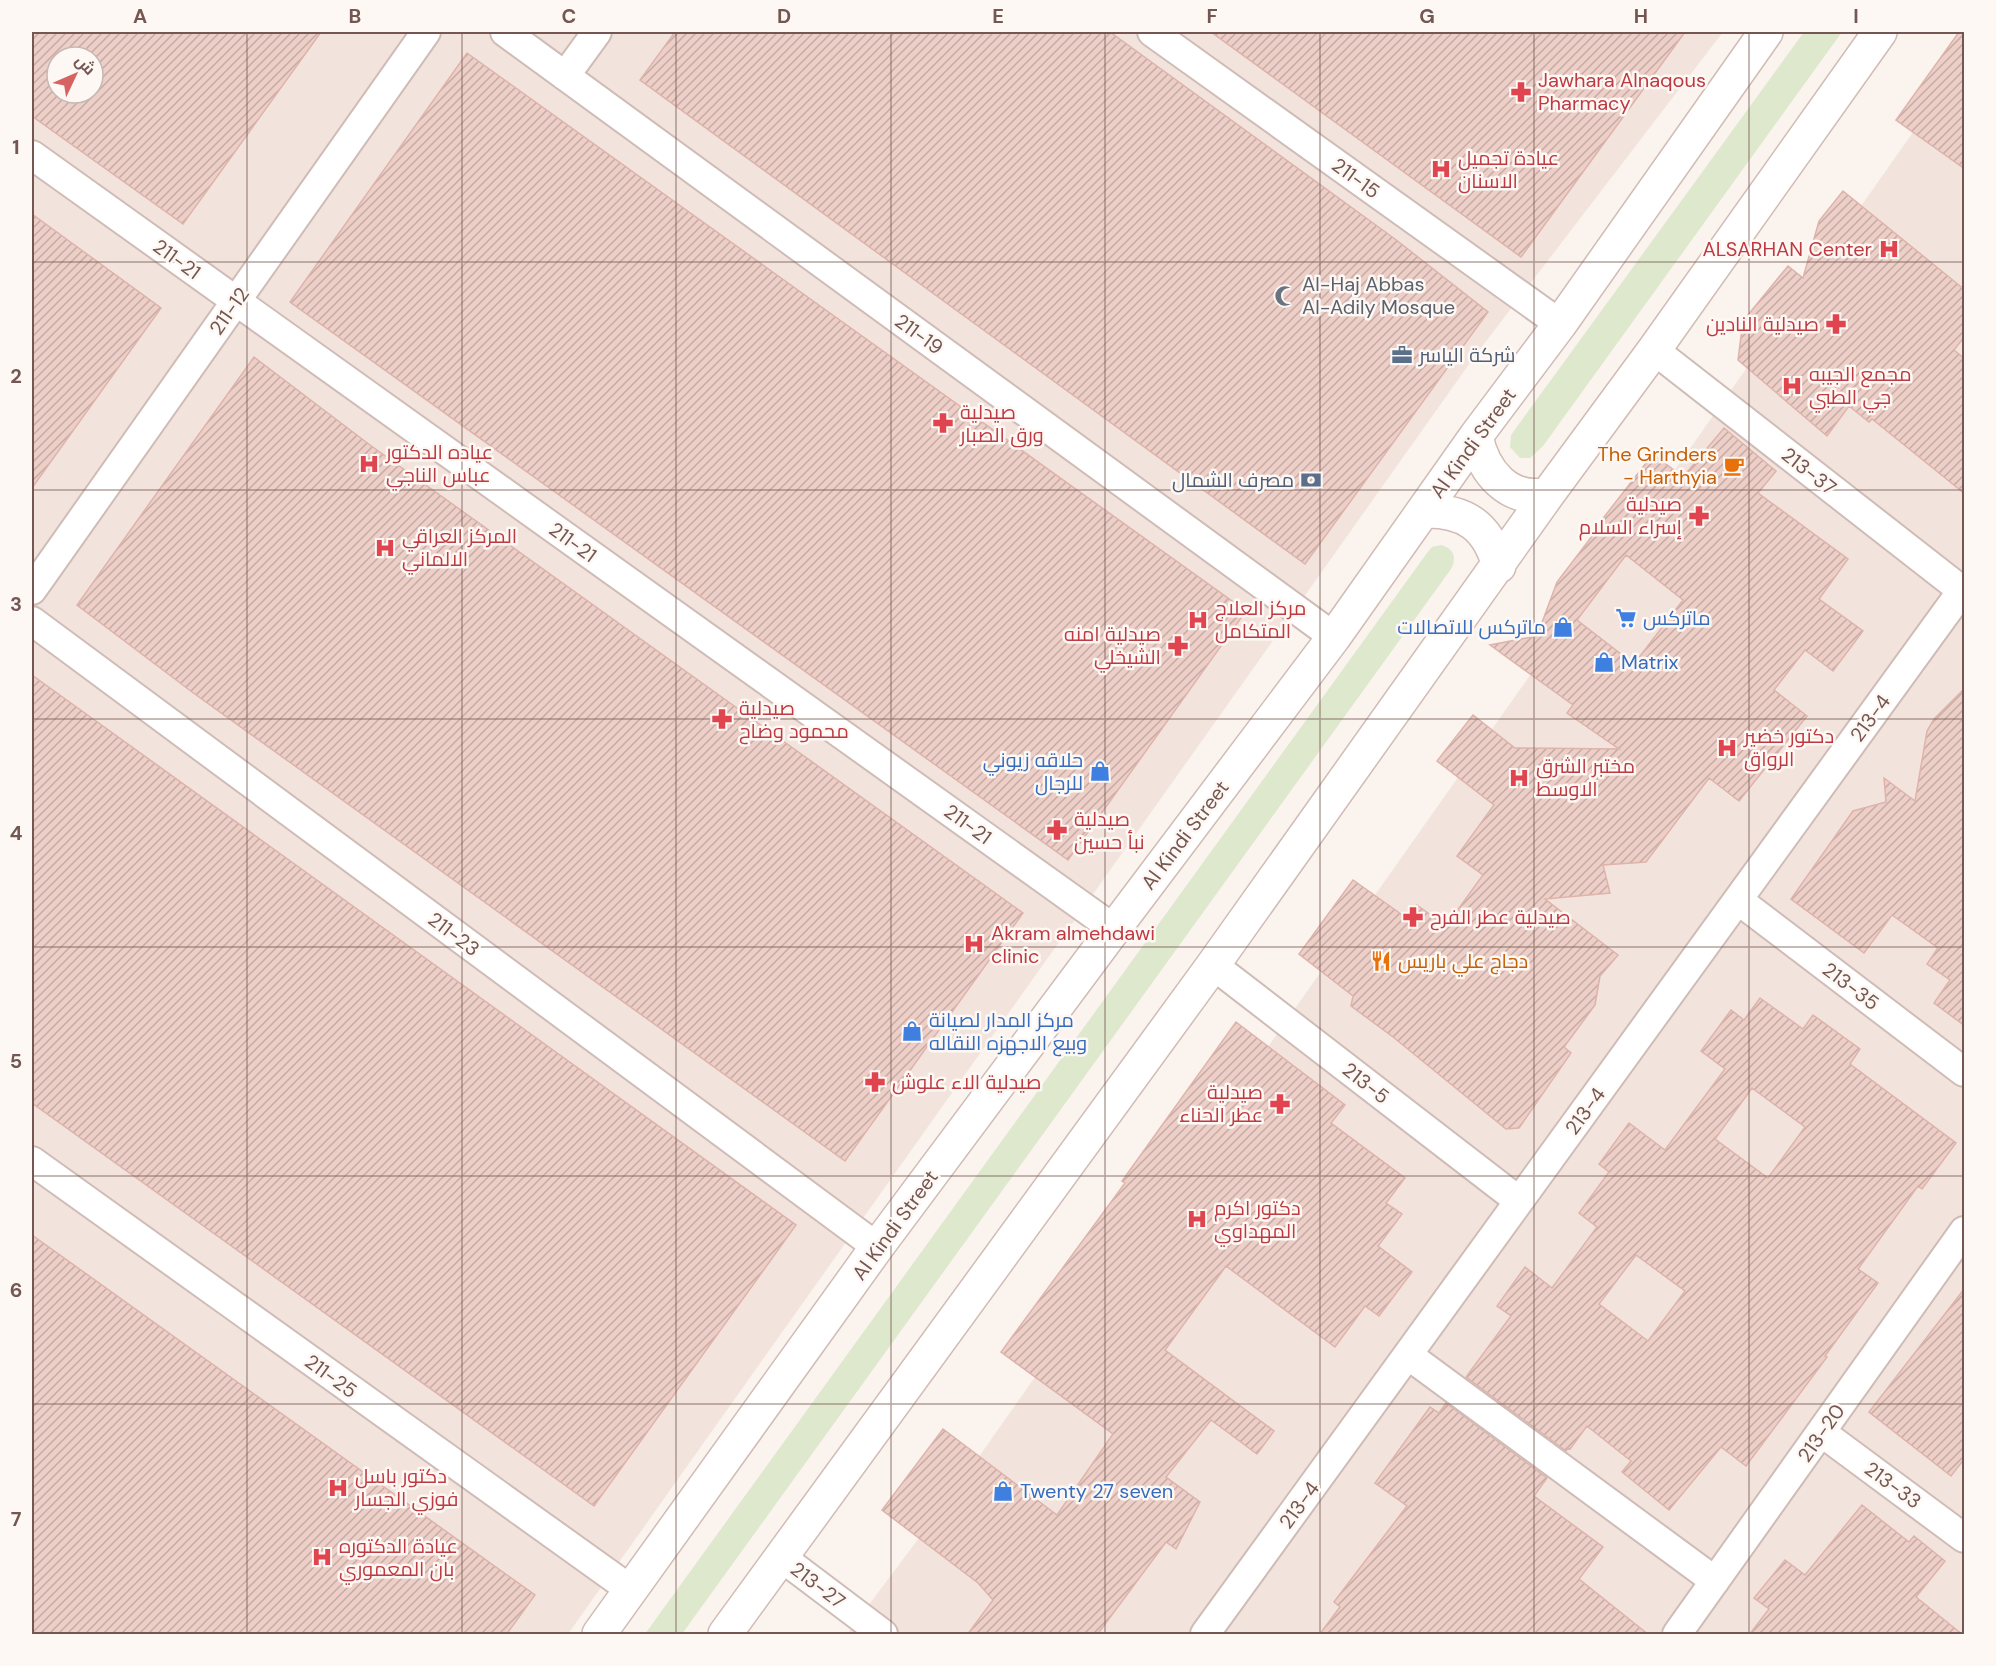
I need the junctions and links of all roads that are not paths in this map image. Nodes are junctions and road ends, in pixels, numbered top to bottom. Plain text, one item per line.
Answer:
1 (426, 32) edge
2 (505, 32) edge
3 (597, 32) edge
4 (1152, 32) edge
5 (1766, 32) edge
6 (1880, 32) edge
7 (565, 76) junction
8 (32, 155) edge
9 (236, 301) junction
10 (1560, 324) junction
11 (1654, 350) junction
12 (1476, 436) junction
13 (1548, 494) junction
14 (1424, 511) junction
15 (1499, 566) junction
16 (32, 590) edge
17 (1964, 590) edge
18 (32, 621) edge
19 (1334, 637) junction
20 (1738, 900) junction
21 (1114, 928) junction
22 (1213, 965) junction
23 (1965, 1072) edge
24 (32, 1161) edge
25 (1519, 1201) junction
26 (1965, 1231) edge
27 (877, 1247) junction
28 (1408, 1355) junction
29 (1821, 1432) junction
30 (1965, 1538) edge
31 (781, 1557) junction
32 (1715, 1581) junction
33 (631, 1590) junction
34 (599, 1635) edge
35 (725, 1635) edge
36 (884, 1635) edge
37 (1205, 1635) edge
38 (1677, 1635) edge

1 - 9 street, 211-12
2 - 7 street, 211-19
3 - 7 street
4 - 10 street, 211-15
5 - 10 street, Al Kindi Street
6 - 11 street
7 - 19 street, 211-19
8 - 9 street, 211-21
9 - 16 street, 211-12
9 - 21 street, 211-21
10 - 12 street, Al Kindi Street
11 - 13 street
11 - 17 street, 213-37
12 - 13 street
12 - 14 street, Al Kindi Street
13 - 15 street
14 - 15 street
14 - 19 street, Al Kindi Street
15 - 22 street
17 - 20 street, 213-4
18 - 27 street, 211-23
19 - 21 street, Al Kindi Street
20 - 23 street, 213-35
20 - 25 street, 213-4
21 - 27 street, Al Kindi Street
22 - 25 street, 213-5
22 - 31 street
24 - 33 street, 211-25
25 - 28 street, 213-4
26 - 29 street, 213-20
27 - 33 street, Al Kindi Street
28 - 32 street
28 - 37 street, 213-4
29 - 30 street, 213-33
29 - 32 street, 213-20
31 - 35 street
31 - 36 street, 213-27
32 - 38 street, 213-20
33 - 34 street, Al Kindi Street

